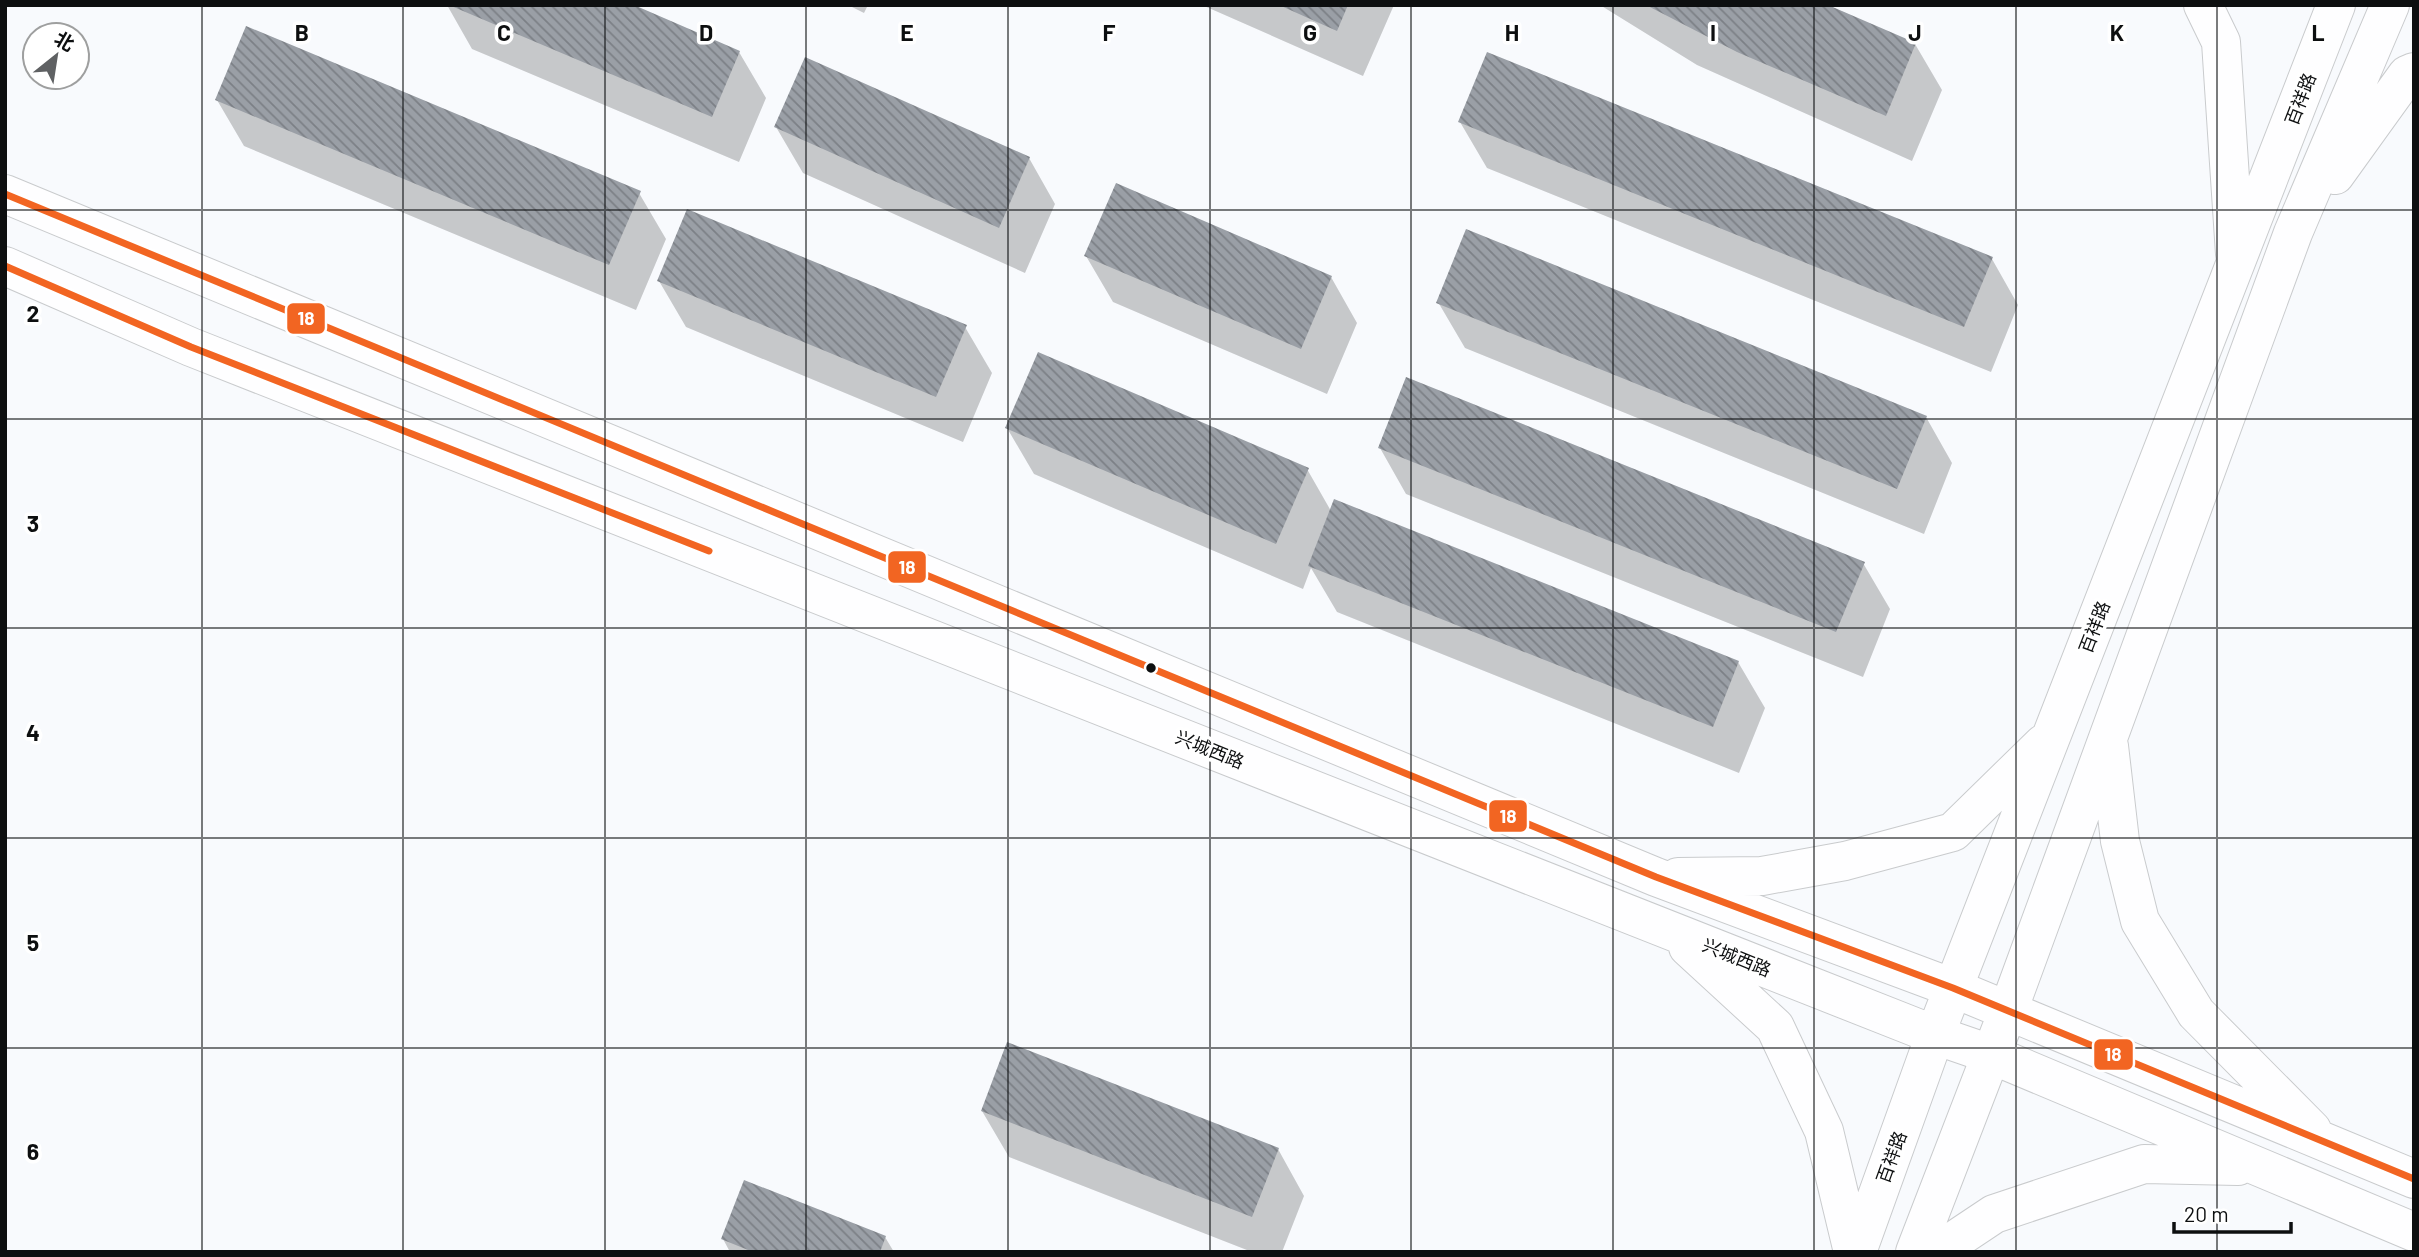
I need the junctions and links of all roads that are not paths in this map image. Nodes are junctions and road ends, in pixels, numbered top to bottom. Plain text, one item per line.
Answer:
1 (2203, 5) edge
2 (2336, 5) edge
3 (2390, 5) edge
4 (2414, 72) edge
5 (5, 194) edge
6 (2293, 233) junction
7 (2235, 264) junction
8 (5, 266) edge
9 (2052, 735) junction
10 (2108, 737) junction
11 (1656, 877) junction
12 (1671, 931) junction
13 (1953, 988) junction
14 (2008, 1012) junction
15 (1935, 1035) junction
16 (1990, 1054) junction
17 (2323, 1142) junction
18 (2258, 1166) junction
19 (2414, 1179) edge
20 (2414, 1232) edge
21 (1855, 1252) edge
22 (1915, 1252) edge
23 (1937, 1252) edge

1 - 7 street
2 - 7 street, 百祥路
3 - 6 street
4 - 6 street
5 - 11 street
6 - 10 street
7 - 9 street, 百祥路
8 - 12 street, 兴城西路
9 - 11 street
9 - 13 street, 百祥路
10 - 14 street
10 - 17 street
11 - 13 street
12 - 15 street, 兴城西路
12 - 21 street
13 - 14 street
13 - 15 street, 百祥路
14 - 16 street
14 - 17 street
15 - 16 street, 兴城西路
15 - 21 street, 百祥路
16 - 18 street, 兴城西路
16 - 22 street
17 - 19 street
18 - 20 street, 兴城西路
18 - 23 street

